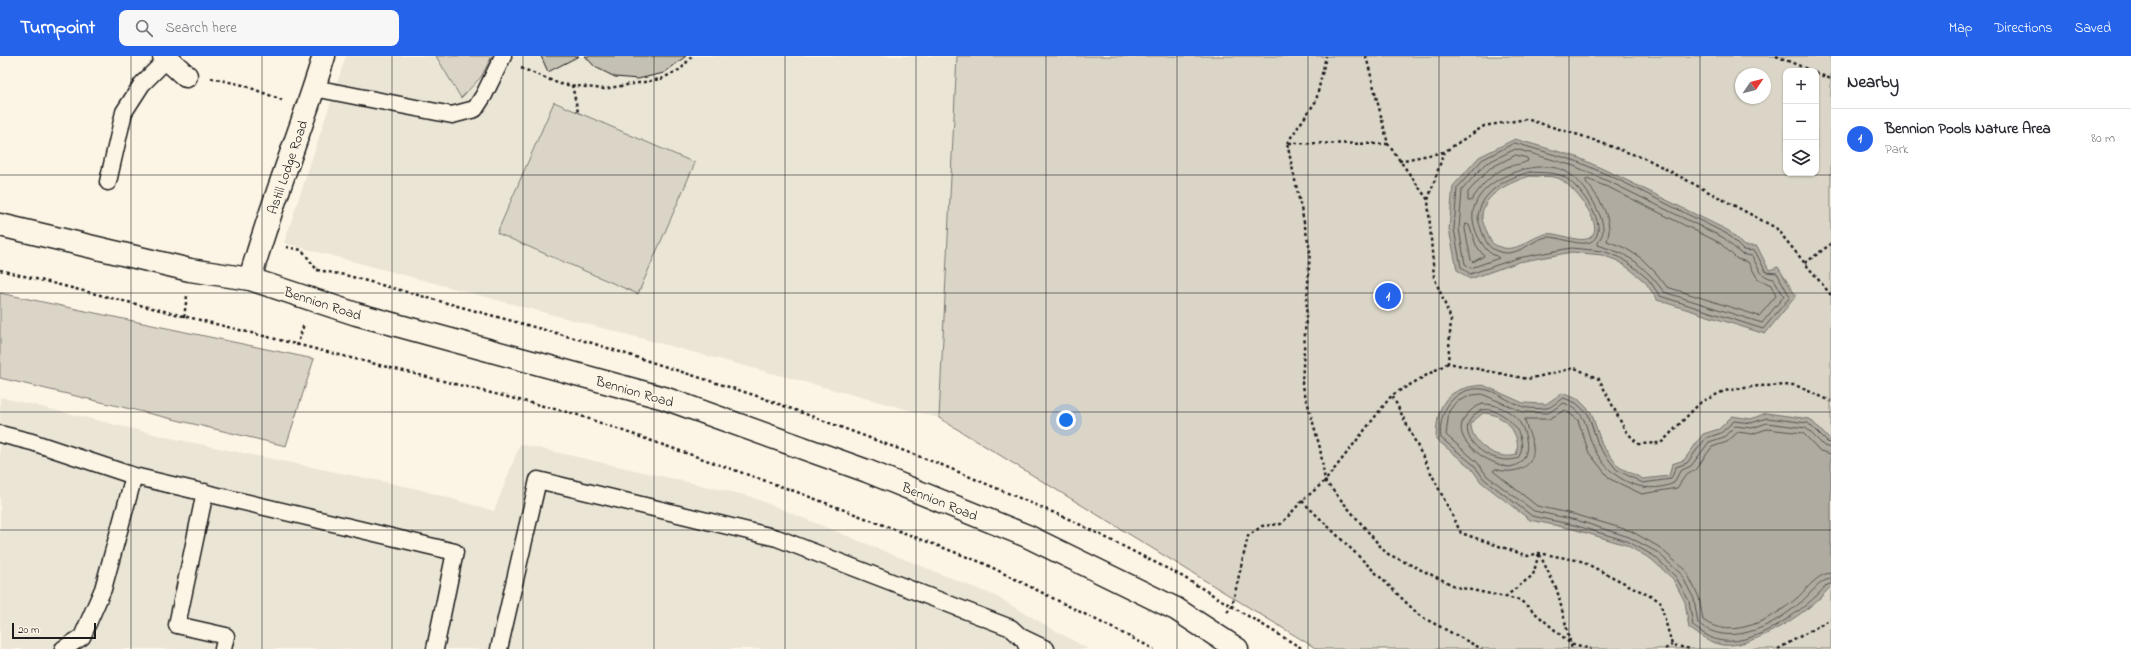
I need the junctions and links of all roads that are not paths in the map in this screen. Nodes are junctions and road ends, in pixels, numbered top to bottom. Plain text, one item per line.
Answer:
1 (324, 56) edge
2 (166, 58) edge
3 (502, 58) edge
4 (186, 76) road end
5 (314, 88) junction
6 (108, 182) dead end
7 (0, 225) edge
8 (250, 279) junction
9 (0, 434) edge
10 (134, 476) junction
11 (205, 492) junction
12 (1024, 643) edge
13 (63, 649) edge
14 (223, 649) edge
15 (435, 649) edge
16 (499, 649) edge
17 (1046, 649) edge
18 (1237, 649) edge

1 - 5 street, Astill Lodge Road
2 - 4 street
2 - 6 lane
3 - 5 lane
5 - 8 street, Astill Lodge Road
7 - 8 street, Bennion Road
8 - 18 street, Bennion Road
9 - 10 lane
10 - 11 lane
10 - 13 lane
11 - 14 lane
11 - 15 lane
12 - 16 lane
12 - 17 lane

